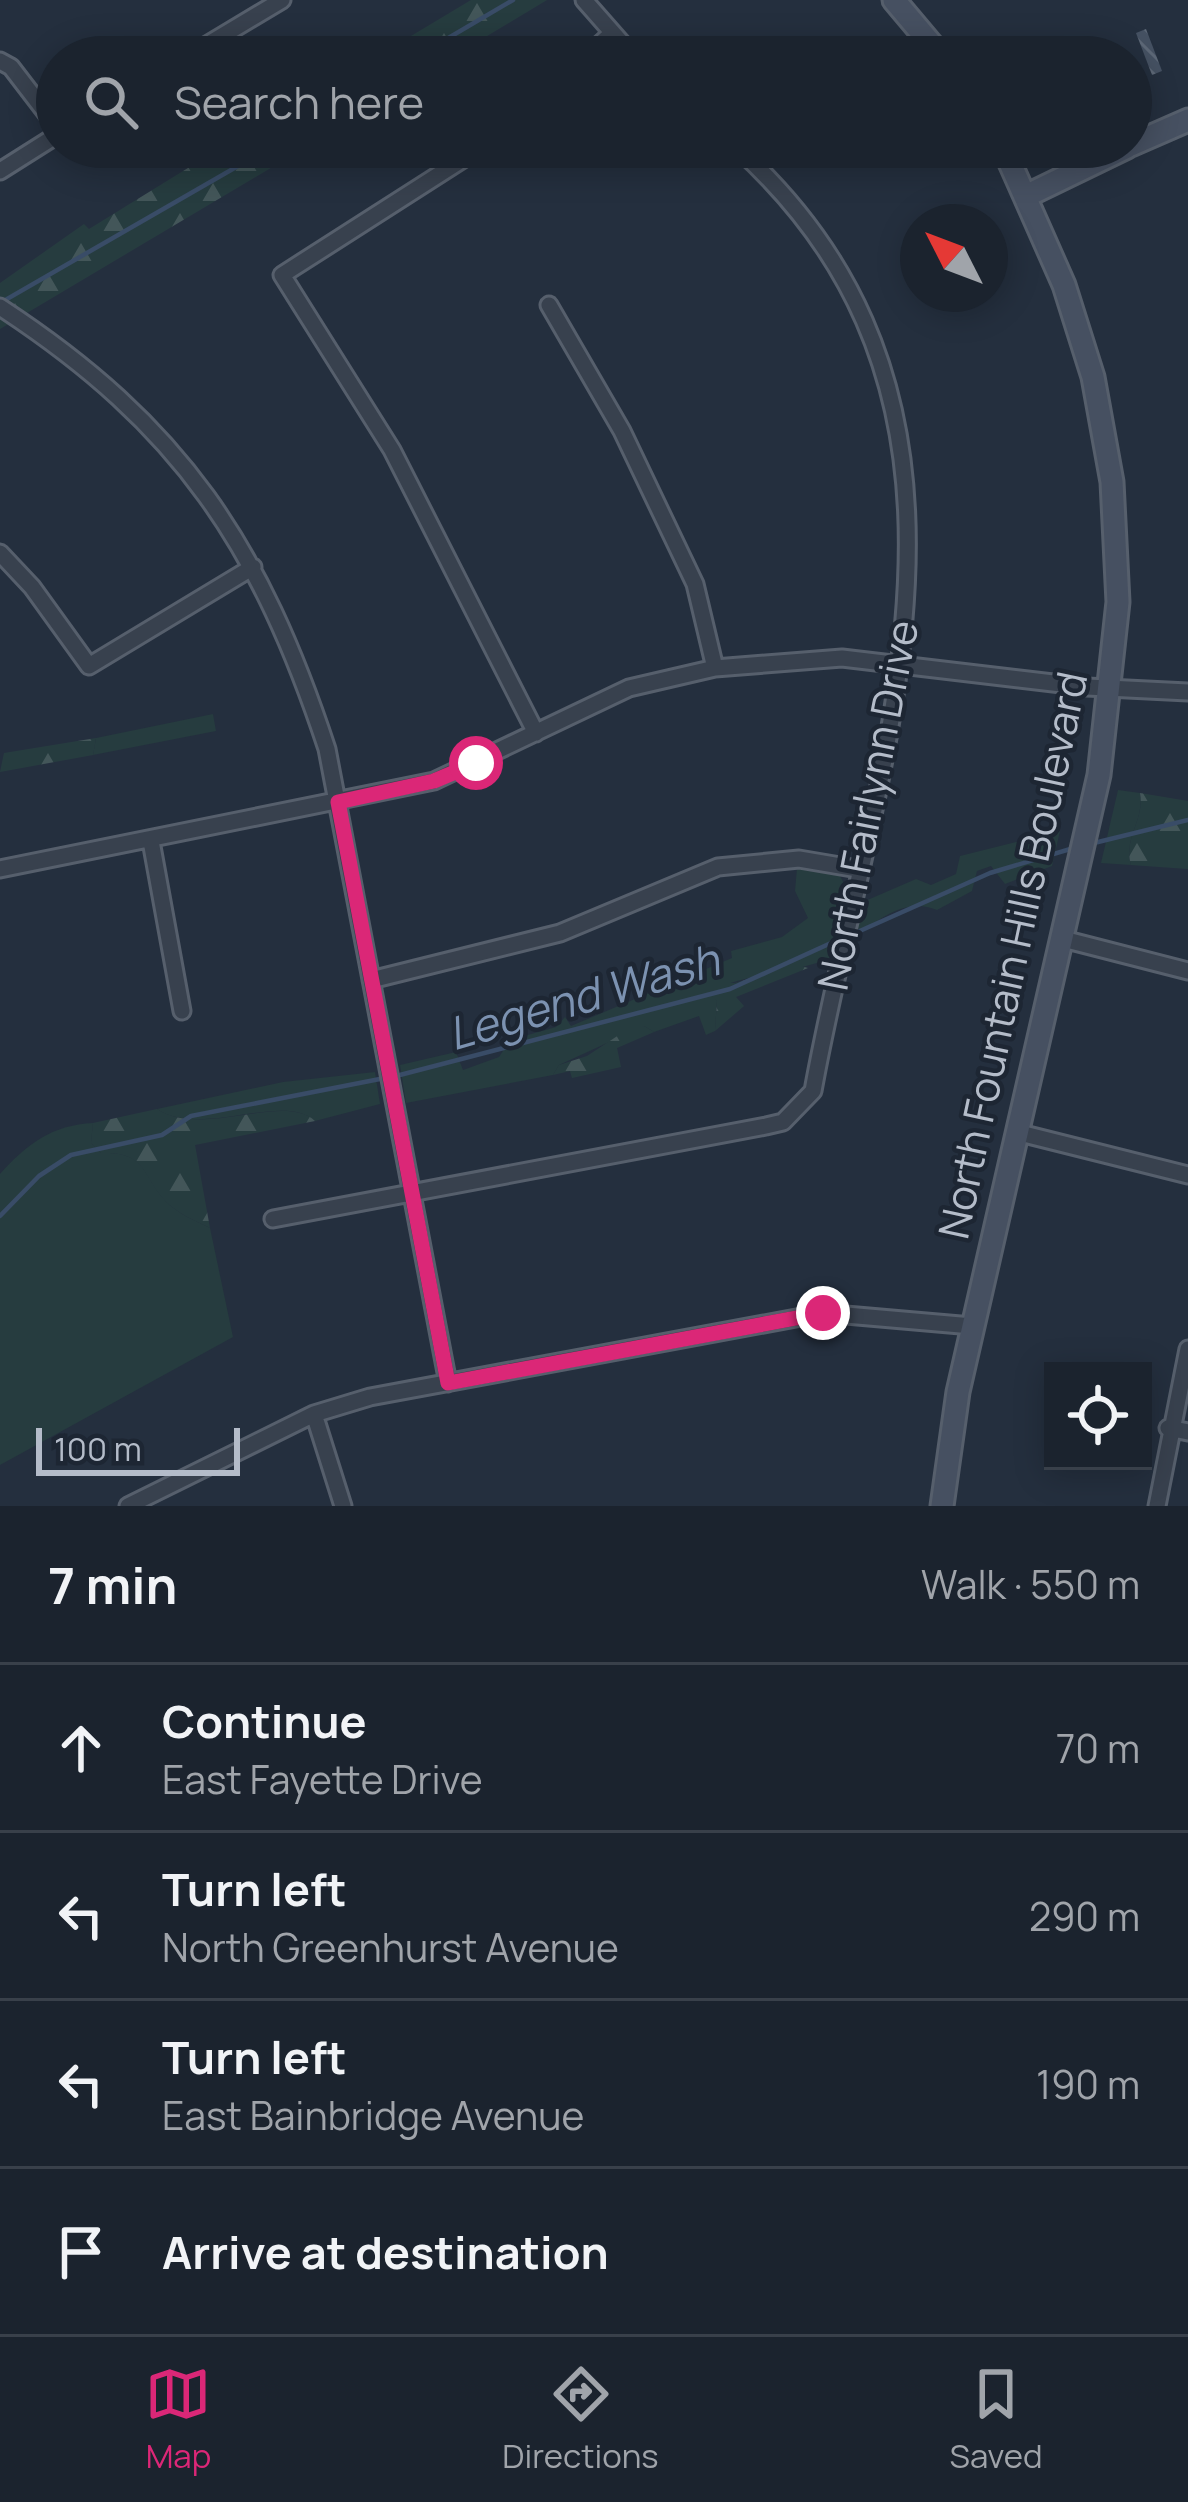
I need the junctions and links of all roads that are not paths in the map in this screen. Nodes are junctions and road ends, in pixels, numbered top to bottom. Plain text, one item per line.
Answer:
1 (282, 0) edge
2 (584, 0) edge
3 (894, 0) edge
4 (263, 5) edge
5 (610, 35) edge
6 (218, 36) edge
7 (924, 36) edge
8 (0, 62) edge
9 (36, 102) edge
10 (1188, 120) edge
11 (1152, 136) edge
12 (36, 146) edge
13 (449, 168) edge
14 (758, 168) edge
15 (1014, 168) edge
16 (1084, 168) edge
17 (0, 171) edge
18 (1028, 195) junction
19 (549, 305) dead end
20 (0, 307) edge
21 (0, 553) edge
22 (253, 568) junction
23 (903, 664) junction
24 (715, 668) junction
25 (1112, 690) junction
26 (1188, 692) edge
27 (536, 734) junction
28 (338, 802) junction
29 (151, 841) junction
30 (0, 869) edge
31 (858, 869) junction
32 (1063, 939) junction
33 (1188, 971) edge
34 (371, 980) junction
35 (182, 1011) dead end
36 (1020, 1133) junction
37 (1188, 1175) edge
38 (415, 1192) junction
39 (273, 1219) dead end
40 (972, 1326) junction
41 (1188, 1349) edge
42 (448, 1383) junction
43 (314, 1414) junction
44 (1168, 1427) junction
45 (1188, 1432) edge
46 (128, 1506) edge
47 (344, 1506) edge
48 (942, 1506) edge
49 (1157, 1506) edge

1 - 4 street
2 - 5 street
3 - 7 main road
4 - 6 street
8 - 9 street
10 - 11 main road
12 - 17 street
13 - 27 street
14 - 23 street, North Fairlynn Drive
15 - 18 main road, North Fountain Hills Boulevard
16 - 18 main road
18 - 25 main road, North Fountain Hills Boulevard
19 - 24 street
20 - 22 street
21 - 22 street
22 - 28 street
23 - 24 street
23 - 25 street
23 - 31 street, North Fairlynn Drive
24 - 27 street
25 - 26 street
25 - 32 main road, North Fountain Hills Boulevard
27 - 28 street
28 - 29 street
28 - 34 street
29 - 30 street
29 - 35 street
31 - 34 street
31 - 38 street, North Fairlynn Drive
32 - 33 street
32 - 36 main road, North Fountain Hills Boulevard
34 - 38 street
36 - 37 street
36 - 40 main road, North Fountain Hills Boulevard
38 - 39 street
38 - 42 street
40 - 42 street
40 - 48 main road, North Fountain Hills Boulevard
41 - 44 street
42 - 43 street
43 - 46 street
43 - 47 street
44 - 45 street
44 - 49 street

